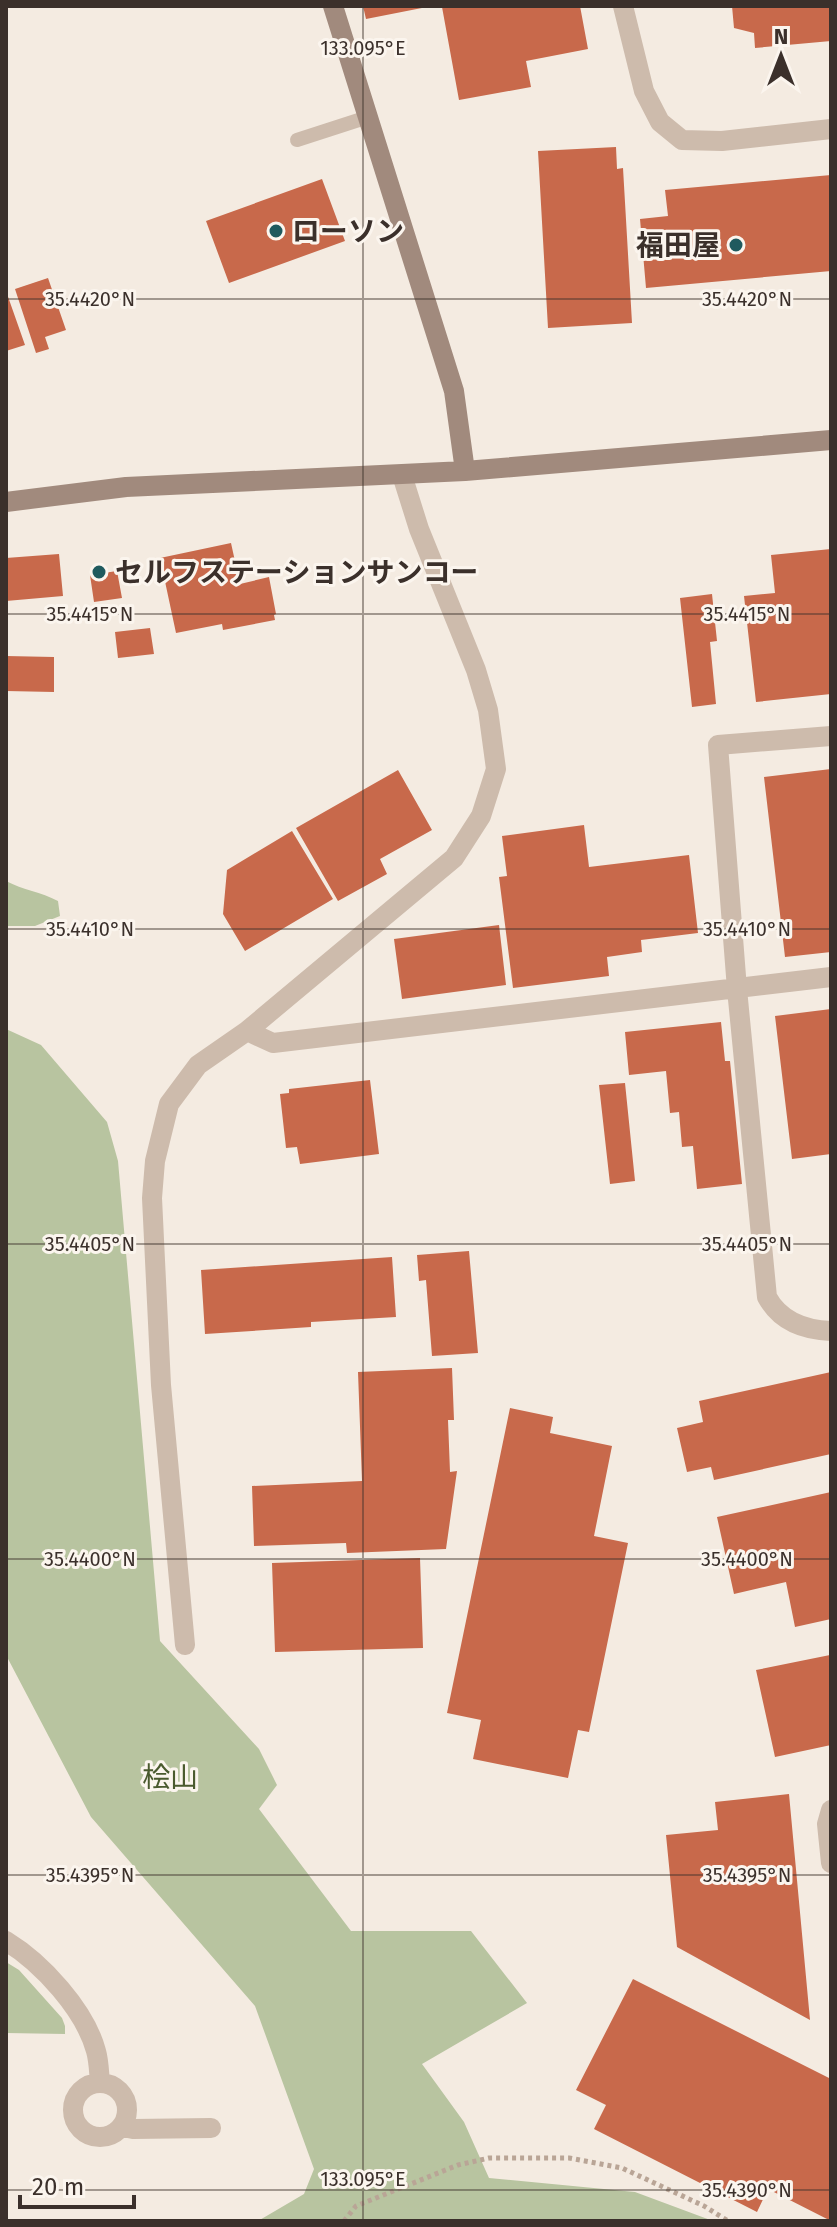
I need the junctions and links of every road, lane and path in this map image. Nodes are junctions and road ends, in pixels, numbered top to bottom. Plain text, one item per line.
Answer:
1 (333, 6) edge
2 (623, 6) edge
3 (368, 117) junction
4 (831, 129) edge
5 (297, 140) dead end
6 (831, 440) edge
7 (465, 471) junction
8 (402, 475) junction
9 (6, 502) edge
10 (831, 736) edge
11 (831, 977) edge
12 (737, 989) junction
13 (247, 1031) junction
14 (831, 1331) edge
15 (185, 1645) dead end
16 (831, 1810) edge
17 (831, 1863) edge
18 (6, 1941) edge
19 (100, 2083) junction
20 (123, 2127) junction
21 (211, 2128) dead end
22 (344, 2221) edge
23 (728, 2221) edge

1 - 3 street
2 - 4 street
3 - 5 lane
3 - 7 street
6 - 7 street
7 - 8 street
8 - 9 street
8 - 13 street
10 - 12 street
11 - 12 street
12 - 13 street
12 - 14 street
13 - 15 street
16 - 17 street
18 - 19 street
19 - 20 street
19 - 20 street
20 - 21 street
22 - 23 path

